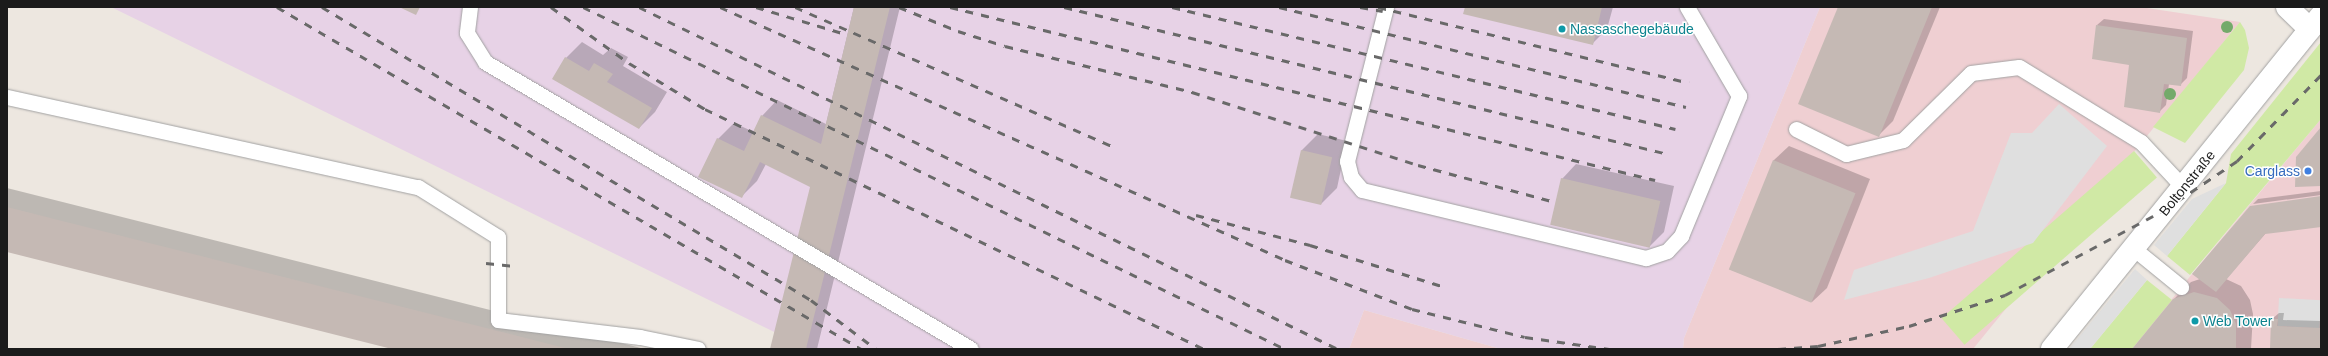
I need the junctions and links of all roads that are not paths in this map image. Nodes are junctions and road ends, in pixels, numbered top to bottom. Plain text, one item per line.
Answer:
1 (470, 7) edge
2 (1386, 7) edge
3 (1687, 7) edge
4 (2287, 7) edge
5 (2316, 22) edge
6 (7, 97) edge
7 (1796, 129) dead end
8 (2183, 187) junction
9 (2133, 248) junction
10 (2181, 288) dead end
11 (698, 349) edge
12 (970, 349) edge
13 (2052, 349) edge

1 - 12 lane
2 - 3 lane
4 - 5 street
5 - 8 street, Boltonstraße
6 - 11 lane
7 - 8 lane
8 - 9 street, Boltonstraße
9 - 10 lane
9 - 13 street, Boltonstraße

